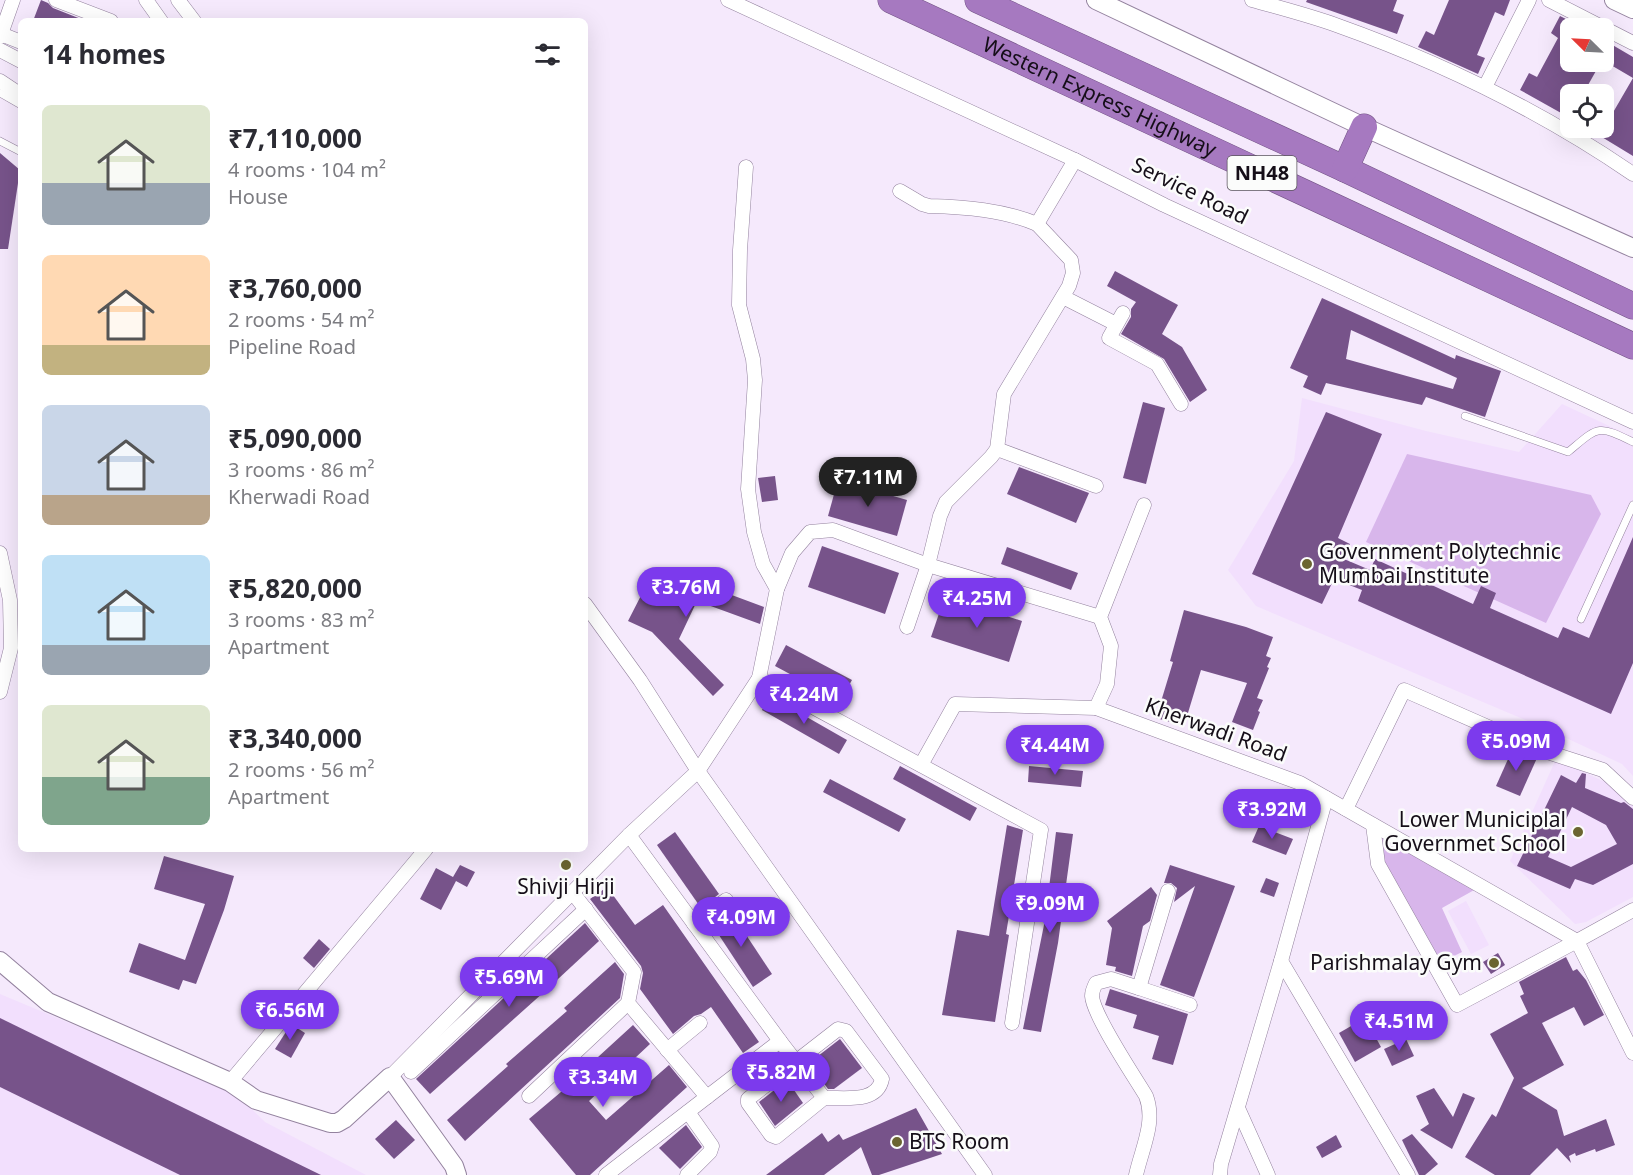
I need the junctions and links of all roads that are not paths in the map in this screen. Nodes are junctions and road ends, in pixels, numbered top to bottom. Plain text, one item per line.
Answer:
1 (13, 0) edge
2 (56, 0) edge
3 (146, 0) edge
4 (178, 0) edge
5 (728, 0) edge
6 (891, 0) edge
7 (978, 0) edge
8 (1096, 0) edge
9 (1252, 0) edge
10 (1529, 0) edge
11 (1549, 0) edge
12 (1614, 0) edge
13 (1633, 9) edge
14 (103, 18) edge
15 (159, 18) edge
16 (192, 18) edge
17 (1, 36) edge
18 (18, 41) edge
19 (1633, 42) edge
20 (0, 50) edge
21 (18, 60) edge
22 (0, 81) edge
23 (1485, 87) junction
24 (0, 93) edge
25 (18, 93) edge
26 (18, 103) edge
27 (1364, 127) junction
28 (0, 141) edge
29 (18, 150) edge
30 (1075, 160) junction
31 (746, 167) dead end
32 (1345, 169) junction
33 (1633, 174) edge
34 (900, 191) dead end
35 (1037, 224) junction
36 (1633, 248) edge
37 (1063, 297) junction
38 (1633, 306) edge
39 (1633, 346) edge
40 (1181, 404) dead end
41 (1465, 416) dead end
42 (1633, 422) edge
43 (1633, 442) edge
44 (997, 449) junction
45 (1096, 486) dead end
46 (1633, 505) edge
47 (1144, 506) dead end
48 (0, 553) edge
49 (928, 565) junction
50 (777, 589) junction
51 (588, 608) edge
52 (1100, 618) junction
53 (1581, 619) dead end
54 (907, 627) dead end
55 (759, 678) junction
56 (0, 692) edge
57 (1096, 708) junction
58 (921, 765) junction
59 (698, 771) junction
60 (1326, 798) junction
61 (1633, 798) edge
62 (1346, 809) junction
63 (1373, 825) junction
64 (629, 835) junction
65 (423, 852) edge
66 (1168, 891) dead end
67 (573, 893) junction
68 (726, 900) dead end
69 (586, 909) junction
70 (1633, 910) edge
71 (694, 924) junction
72 (1577, 940) junction
73 (0, 961) edge
74 (1281, 961) junction
75 (1139, 988) junction
76 (628, 1003) junction
77 (1190, 1005) dead end
78 (700, 1023) dead end
79 (1012, 1023) dead end
80 (780, 1041) junction
81 (667, 1050) junction
82 (1633, 1053) edge
83 (795, 1061) junction
84 (411, 1072) dead end
85 (390, 1077) junction
86 (230, 1082) junction
87 (529, 1096) dead end
88 (706, 1097) junction
89 (824, 1098) junction
90 (1238, 1108) junction
91 (688, 1112) junction
92 (457, 1175) edge
93 (606, 1175) edge
94 (687, 1175) edge
95 (985, 1175) edge
96 (1136, 1175) edge
97 (1220, 1175) edge
98 (1268, 1175) edge
99 (1408, 1175) edge

1 - 17 street
2 - 14 street
3 - 15 street
4 - 16 street
5 - 30 street, Service Road
6 - 39 highway, Western Express Highway / NH48
7 - 32 highway, Western Express Highway / NH48
8 - 27 street
9 - 23 street
10 - 23 street
11 - 19 street
12 - 13 street
17 - 18 street
20 - 21 street
22 - 25 street
23 - 33 street
24 - 26 lane
27 - 32 highway
27 - 36 street
28 - 29 lane
30 - 35 street
30 - 42 street, Service Road
31 - 50 street
32 - 38 highway, Western Express Highway / NH48
34 - 35 street
35 - 37 street
37 - 40 street
37 - 44 street
41 - 43 lane
44 - 45 street
44 - 49 street
46 - 53 lane
47 - 52 street
48 - 56 street
49 - 50 street
49 - 52 street
49 - 54 street
50 - 55 street
51 - 59 street
52 - 57 street
55 - 58 street
55 - 59 street
57 - 58 street, Kherwadi Road
57 - 60 street, Kherwadi Road
58 - 79 street
59 - 64 street
59 - 95 street
60 - 62 street, Kherwadi Road
60 - 74 street
61 - 62 street
62 - 63 street, Kherwadi Road
63 - 72 street, Kherwadi Road
63 - 72 street
64 - 67 street
64 - 71 street
65 - 86 street
66 - 75 street
67 - 69 street
67 - 85 street
68 - 71 street
69 - 76 street
69 - 84 street
70 - 72 street
71 - 80 street
72 - 82 street
73 - 86 street
74 - 90 street
74 - 99 street
75 - 77 street
75 - 96 street
76 - 81 street
76 - 87 street
78 - 81 street
80 - 83 street
80 - 88 street
81 - 88 street
83 - 89 street
83 - 89 street
83 - 89 street
85 - 86 street
85 - 92 street
88 - 91 street
90 - 97 street
90 - 98 street
91 - 93 street
91 - 94 street

